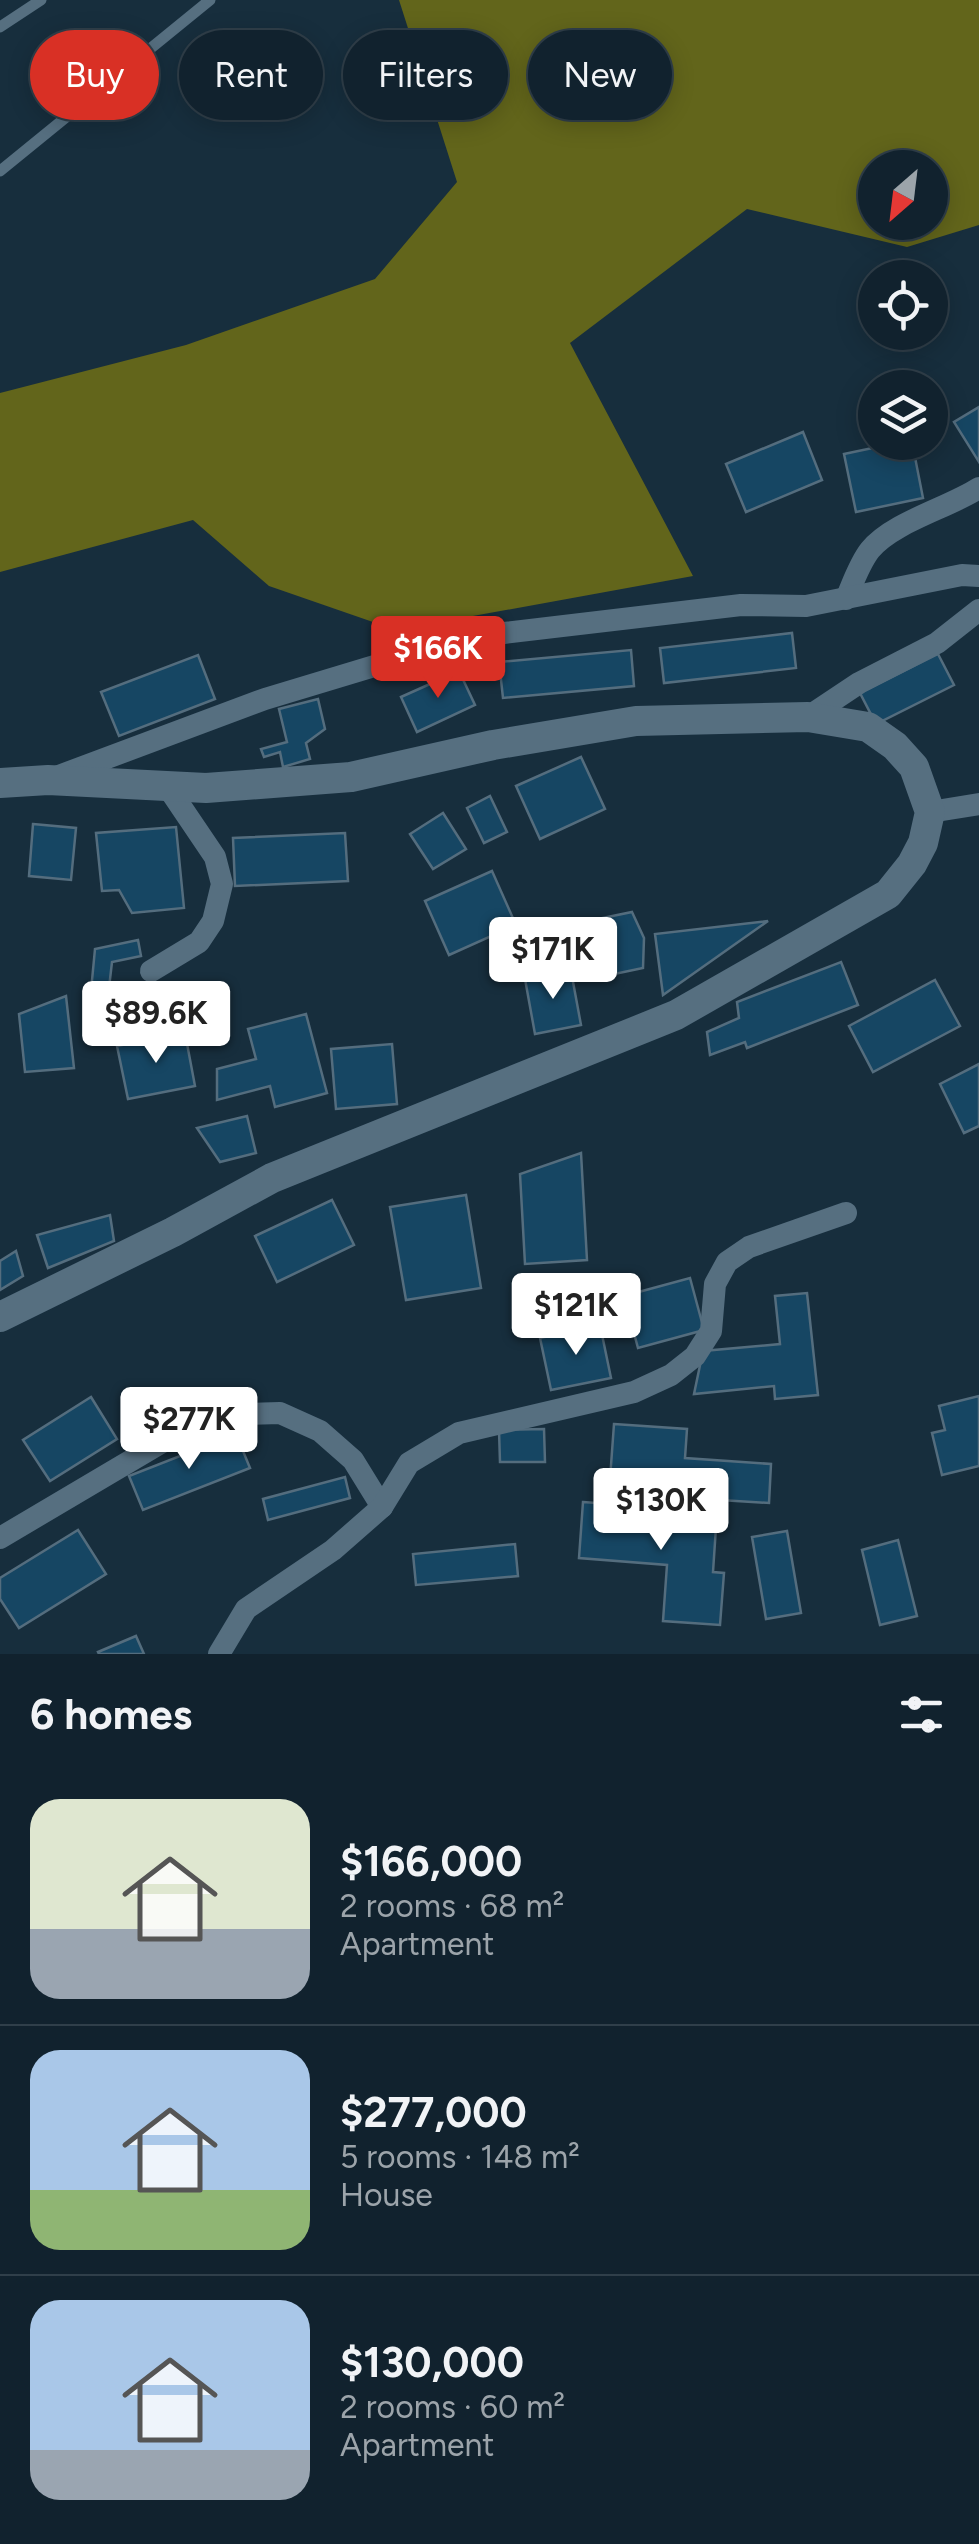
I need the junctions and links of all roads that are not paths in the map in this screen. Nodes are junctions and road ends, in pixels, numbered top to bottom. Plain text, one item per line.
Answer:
1 (41, 0) edge
2 (210, 0) edge
3 (0, 28) edge
4 (0, 170) edge
5 (979, 488) edge
6 (979, 576) edge
7 (846, 599) junction
8 (979, 610) edge
9 (808, 717) junction
10 (48, 780) junction
11 (0, 783) edge
12 (167, 786) junction
13 (979, 804) edge
14 (930, 812) junction
15 (151, 971) dead end
16 (846, 1214) dead end
17 (0, 1317) edge
18 (382, 1507) junction
19 (0, 1538) edge
20 (219, 1654) edge

1 - 3 lane
2 - 4 lane
5 - 7 street
6 - 7 street
7 - 10 street
8 - 9 street
9 - 12 street
9 - 14 street
10 - 11 street
10 - 12 street
12 - 15 street
13 - 14 street
14 - 17 street
16 - 18 street
18 - 19 street
18 - 20 street

